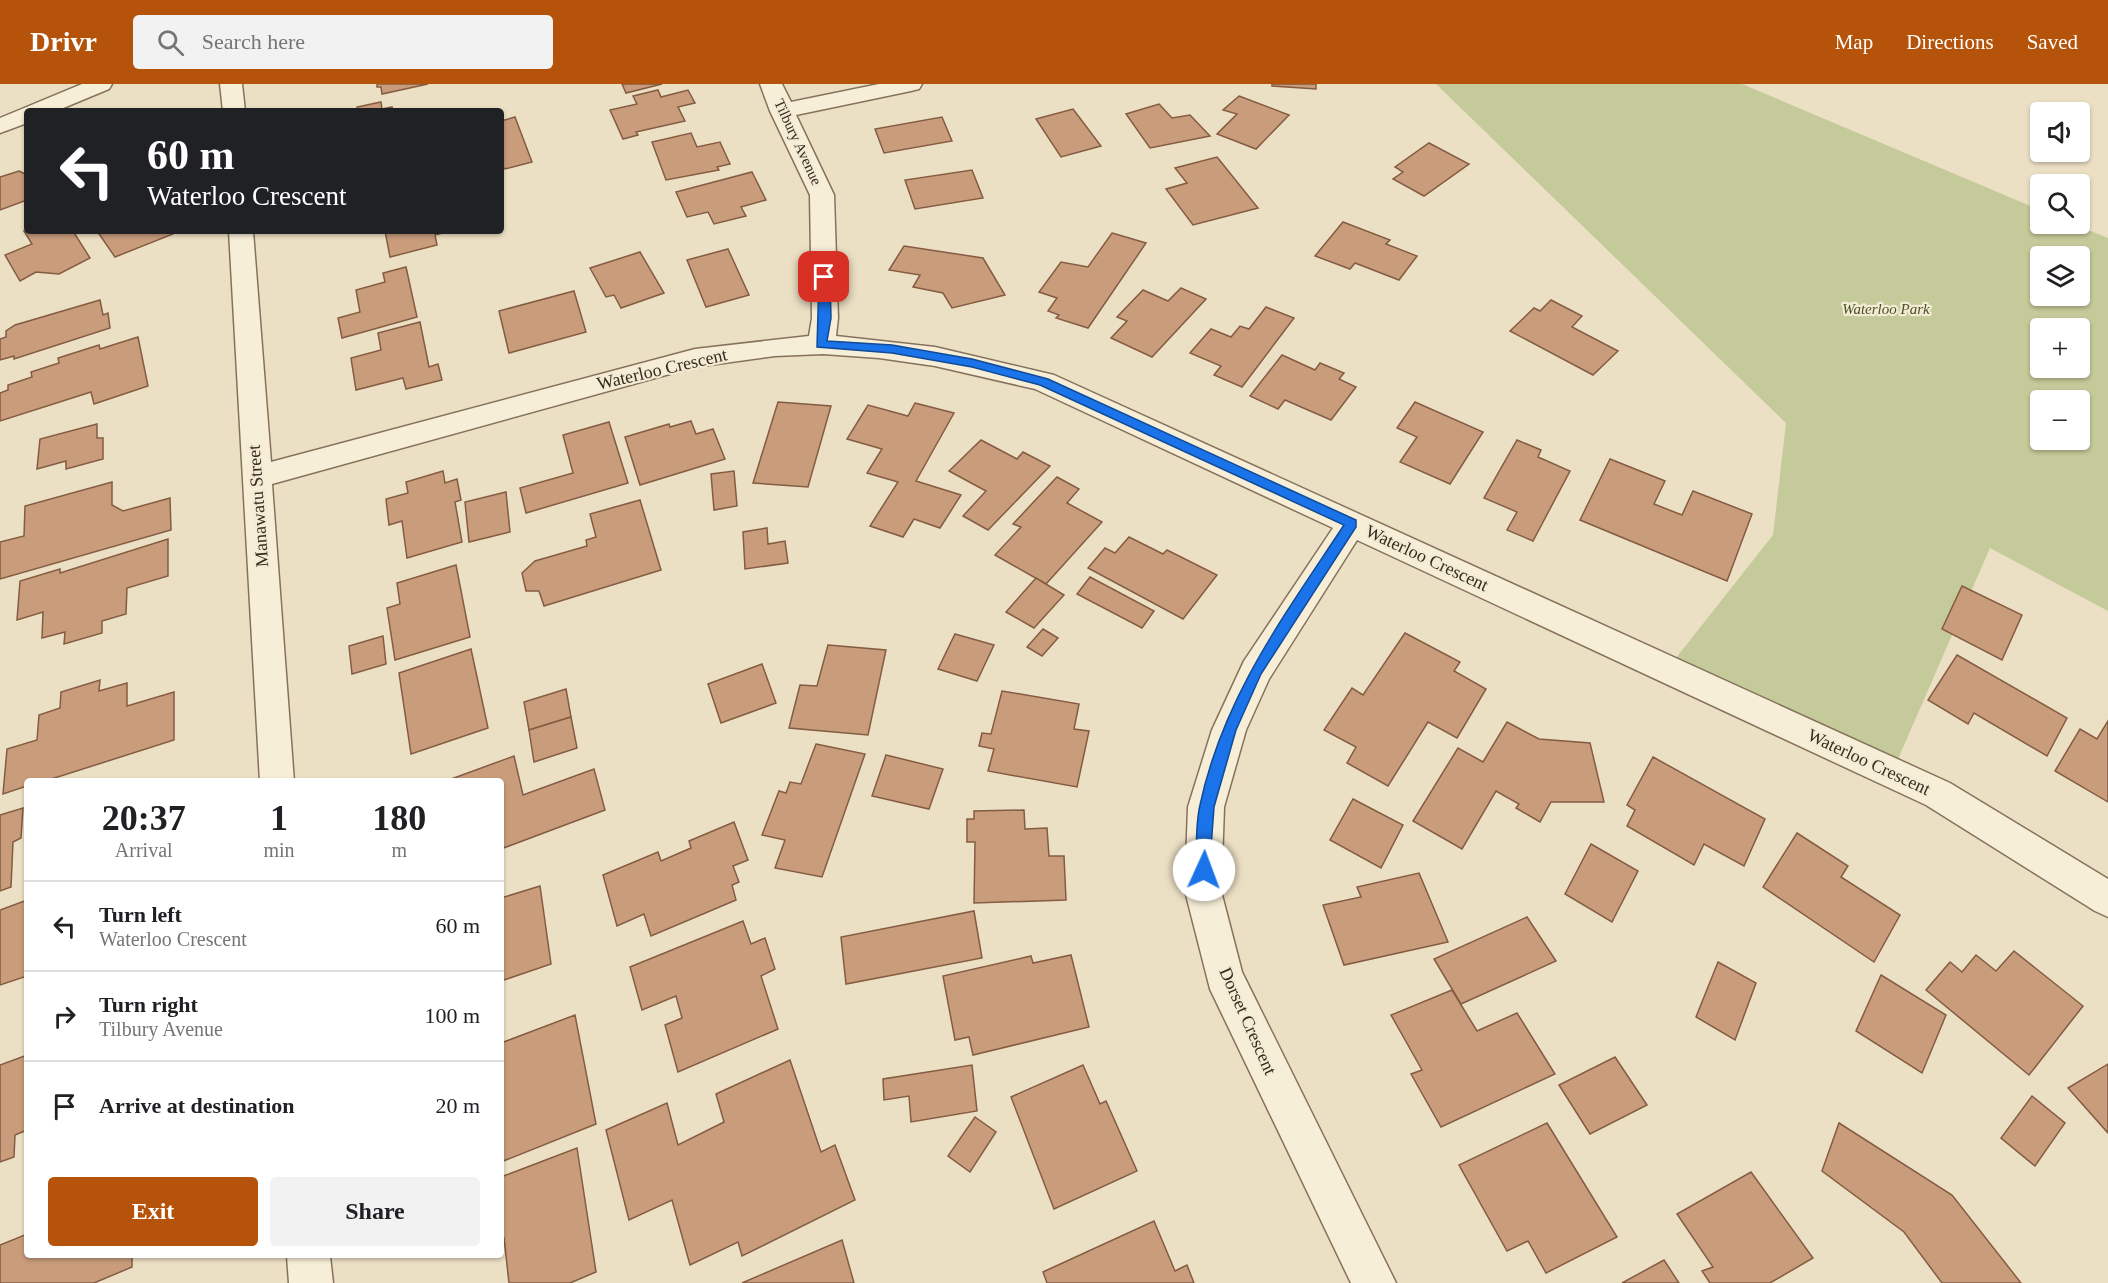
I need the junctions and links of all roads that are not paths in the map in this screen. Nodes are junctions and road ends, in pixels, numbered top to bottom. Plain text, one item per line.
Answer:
1 (101, 84) edge
2 (231, 84) edge
3 (771, 84) edge
4 (911, 84) edge
5 (44, 108) edge
6 (234, 108) edge
7 (781, 111) junction
8 (24, 116) edge
9 (0, 126) edge
10 (241, 234) edge
11 (821, 345) junction
12 (256, 477) junction
13 (1352, 523) junction
14 (277, 778) edge
15 (2108, 899) edge
16 (309, 1258) edge
17 (311, 1283) edge
18 (1374, 1283) edge

1 - 5 street
2 - 6 street
3 - 7 street, Tilbury Avenue
4 - 7 street
7 - 11 street, Tilbury Avenue
8 - 9 street
10 - 12 street, Manawatu Street
11 - 12 street, Waterloo Crescent
11 - 13 street, Waterloo Crescent
12 - 14 street, Manawatu Street
13 - 15 street, Waterloo Crescent
13 - 18 street, Dorset Crescent
16 - 17 street

